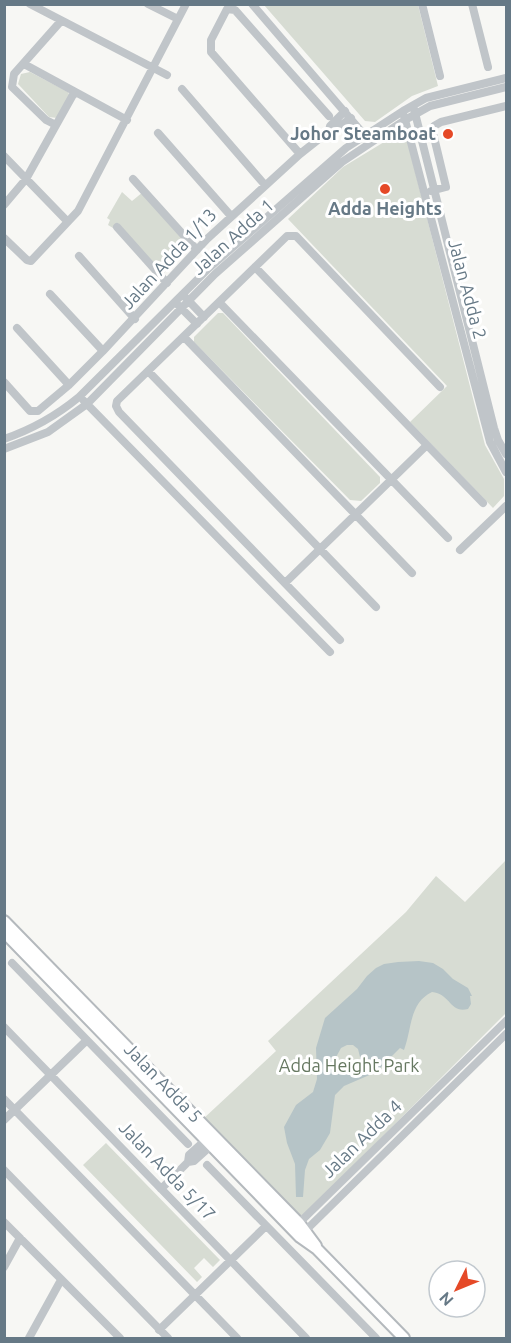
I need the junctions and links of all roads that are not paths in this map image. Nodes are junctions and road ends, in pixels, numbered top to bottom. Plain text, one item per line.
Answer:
1 (30, 4) edge
2 (148, 4) edge
3 (186, 4) edge
4 (252, 4) edge
5 (422, 4) edge
6 (472, 4) edge
7 (178, 19) junction
8 (61, 21) junction
9 (24, 64) junction
10 (488, 66) dead end
11 (151, 68) junction
12 (167, 75) dead end
13 (440, 76) dead end
14 (507, 78) edge
15 (507, 87) edge
16 (182, 89) dead end
17 (74, 93) junction
18 (507, 106) edge
19 (414, 110) junction
20 (348, 114) junction
21 (404, 115) junction
22 (329, 116) dead end
23 (127, 120) junction
24 (56, 125) junction
25 (159, 133) dead end
26 (368, 139) junction
27 (300, 154) junction
28 (4, 156) edge
29 (26, 179) junction
30 (133, 179) dead end
31 (265, 185) junction
32 (434, 190) junction
33 (424, 192) junction
34 (4, 205) edge
35 (231, 216) junction
36 (67, 221) junction
37 (117, 227) dead end
38 (4, 238) edge
39 (197, 250) junction
40 (79, 256) dead end
41 (255, 267) junction
42 (167, 283) junction
43 (50, 294) dead end
44 (185, 297) junction
45 (219, 302) junction
46 (178, 305) junction
47 (135, 319) junction
48 (200, 321) junction
49 (17, 328) dead end
50 (184, 337) junction
51 (103, 351) junction
52 (148, 371) junction
53 (4, 382) edge
54 (69, 385) junction
55 (440, 387) dead end
56 (79, 397) junction
57 (87, 404) junction
58 (486, 410) junction
59 (4, 439) edge
60 (427, 445) junction
61 (4, 449) edge
62 (507, 454) edge
63 (507, 472) edge
64 (391, 479) junction
65 (483, 503) dead end
66 (507, 506) edge
67 (355, 514) junction
68 (448, 538) dead end
69 (320, 548) junction
70 (460, 550) dead end
71 (412, 573) dead end
72 (285, 583) junction
73 (376, 607) dead end
74 (340, 640) dead end
75 (330, 652) dead end
76 (4, 921) edge
77 (4, 932) edge
78 (12, 963) dead end
79 (48, 970) junction
80 (507, 1021) edge
81 (4, 1027) edge
82 (507, 1034) edge
83 (87, 1040) junction
84 (51, 1075) junction
85 (4, 1099) edge
86 (15, 1110) junction
87 (4, 1120) edge
88 (212, 1139) junction
89 (188, 1144) dead end
90 (207, 1165) dead end
91 (4, 1170) edge
92 (161, 1189) junction
93 (4, 1222) edge
94 (266, 1226) junction
95 (299, 1230) junction
96 (20, 1238) junction
97 (230, 1261) junction
98 (4, 1267) edge
99 (62, 1280) junction
100 (195, 1295) junction
101 (159, 1330) junction
102 (110, 1334) edge
103 (31, 1335) edge
104 (40, 1338) edge
105 (120, 1338) edge
106 (168, 1338) edge
107 (237, 1338) edge
108 (306, 1338) edge
109 (376, 1338) edge
110 (404, 1338) edge

1 - 8 street
2 - 7 street
3 - 7 street
4 - 20 street
5 - 13 street
6 - 10 street
7 - 11 street
8 - 9 street
8 - 11 street
9 - 17 street
9 - 24 street
11 - 12 street
11 - 23 street
14 - 19 street, Jalan Adda 1
15 - 19 street, Jalan Adda 1
16 - 31 street
17 - 23 street
17 - 24 street
18 - 32 street
19 - 21 street, Jalan Adda 1
19 - 32 street, Jalan Adda 2
20 - 26 street
20 - 27 street, Jalan Adda 1/13
21 - 26 street, Jalan Adda 1
21 - 33 street, Jalan Adda 2
22 - 27 street
23 - 36 street
24 - 29 street
25 - 35 street
26 - 44 street, Jalan Adda 1
27 - 31 street, Jalan Adda 1/13
28 - 29 street
29 - 34 street
29 - 36 street
30 - 39 street
31 - 35 street, Jalan Adda 1/13
32 - 33 street
32 - 58 street, Jalan Adda 2
33 - 58 street, Jalan Adda 2
35 - 39 street, Jalan Adda 1/13
36 - 38 street
37 - 42 street
39 - 42 street, Jalan Adda 1/13
40 - 47 street
41 - 45 street
41 - 55 street
41 - 60 street
42 - 47 street, Jalan Adda 1/13
43 - 51 street
44 - 46 street, Jalan Adda 1
44 - 48 street
45 - 48 street
45 - 64 street
46 - 48 street
46 - 56 street, Jalan Adda 1
46 - 57 street, Jalan Adda 1
47 - 51 street, Jalan Adda 1/13
48 - 50 street
49 - 54 street
50 - 52 street
50 - 67 street
51 - 54 street, Jalan Adda 1/13
52 - 69 street
52 - 72 street
53 - 54 street, Jalan Adda 1/13
56 - 57 street
56 - 59 street, Jalan Adda 1
57 - 61 street, Jalan Adda 1
57 - 75 street
58 - 62 street, Jalan Adda 2
58 - 63 street, Jalan Adda 2
60 - 64 street
60 - 65 street
64 - 67 street
64 - 68 street
66 - 70 street
67 - 69 street
67 - 71 street
69 - 72 street
69 - 73 street
72 - 74 street
76 - 79 main road, Jalan Adda 5
77 - 79 main road, Jalan Adda 5
78 - 83 street
79 - 88 main road, Jalan Adda 5
80 - 95 street, Jalan Adda 4
81 - 84 street, Jalan Adda 5/17
82 - 95 street, Jalan Adda 4
83 - 84 street
83 - 89 street
84 - 86 street
84 - 92 street, Jalan Adda 5/17
85 - 86 street
86 - 87 street
86 - 100 street
88 - 92 street
88 - 95 main road, Jalan Adda 5
90 - 94 street
91 - 101 street
92 - 97 street, Jalan Adda 5/17
93 - 96 street
94 - 97 street
94 - 109 street
95 - 110 main road, Jalan Adda 5
96 - 98 street
96 - 99 street
97 - 100 street
97 - 108 street, Jalan Adda 5/17
99 - 102 street
99 - 103 street
100 - 101 street
100 - 107 street
101 - 106 street
102 - 105 street
103 - 104 street

